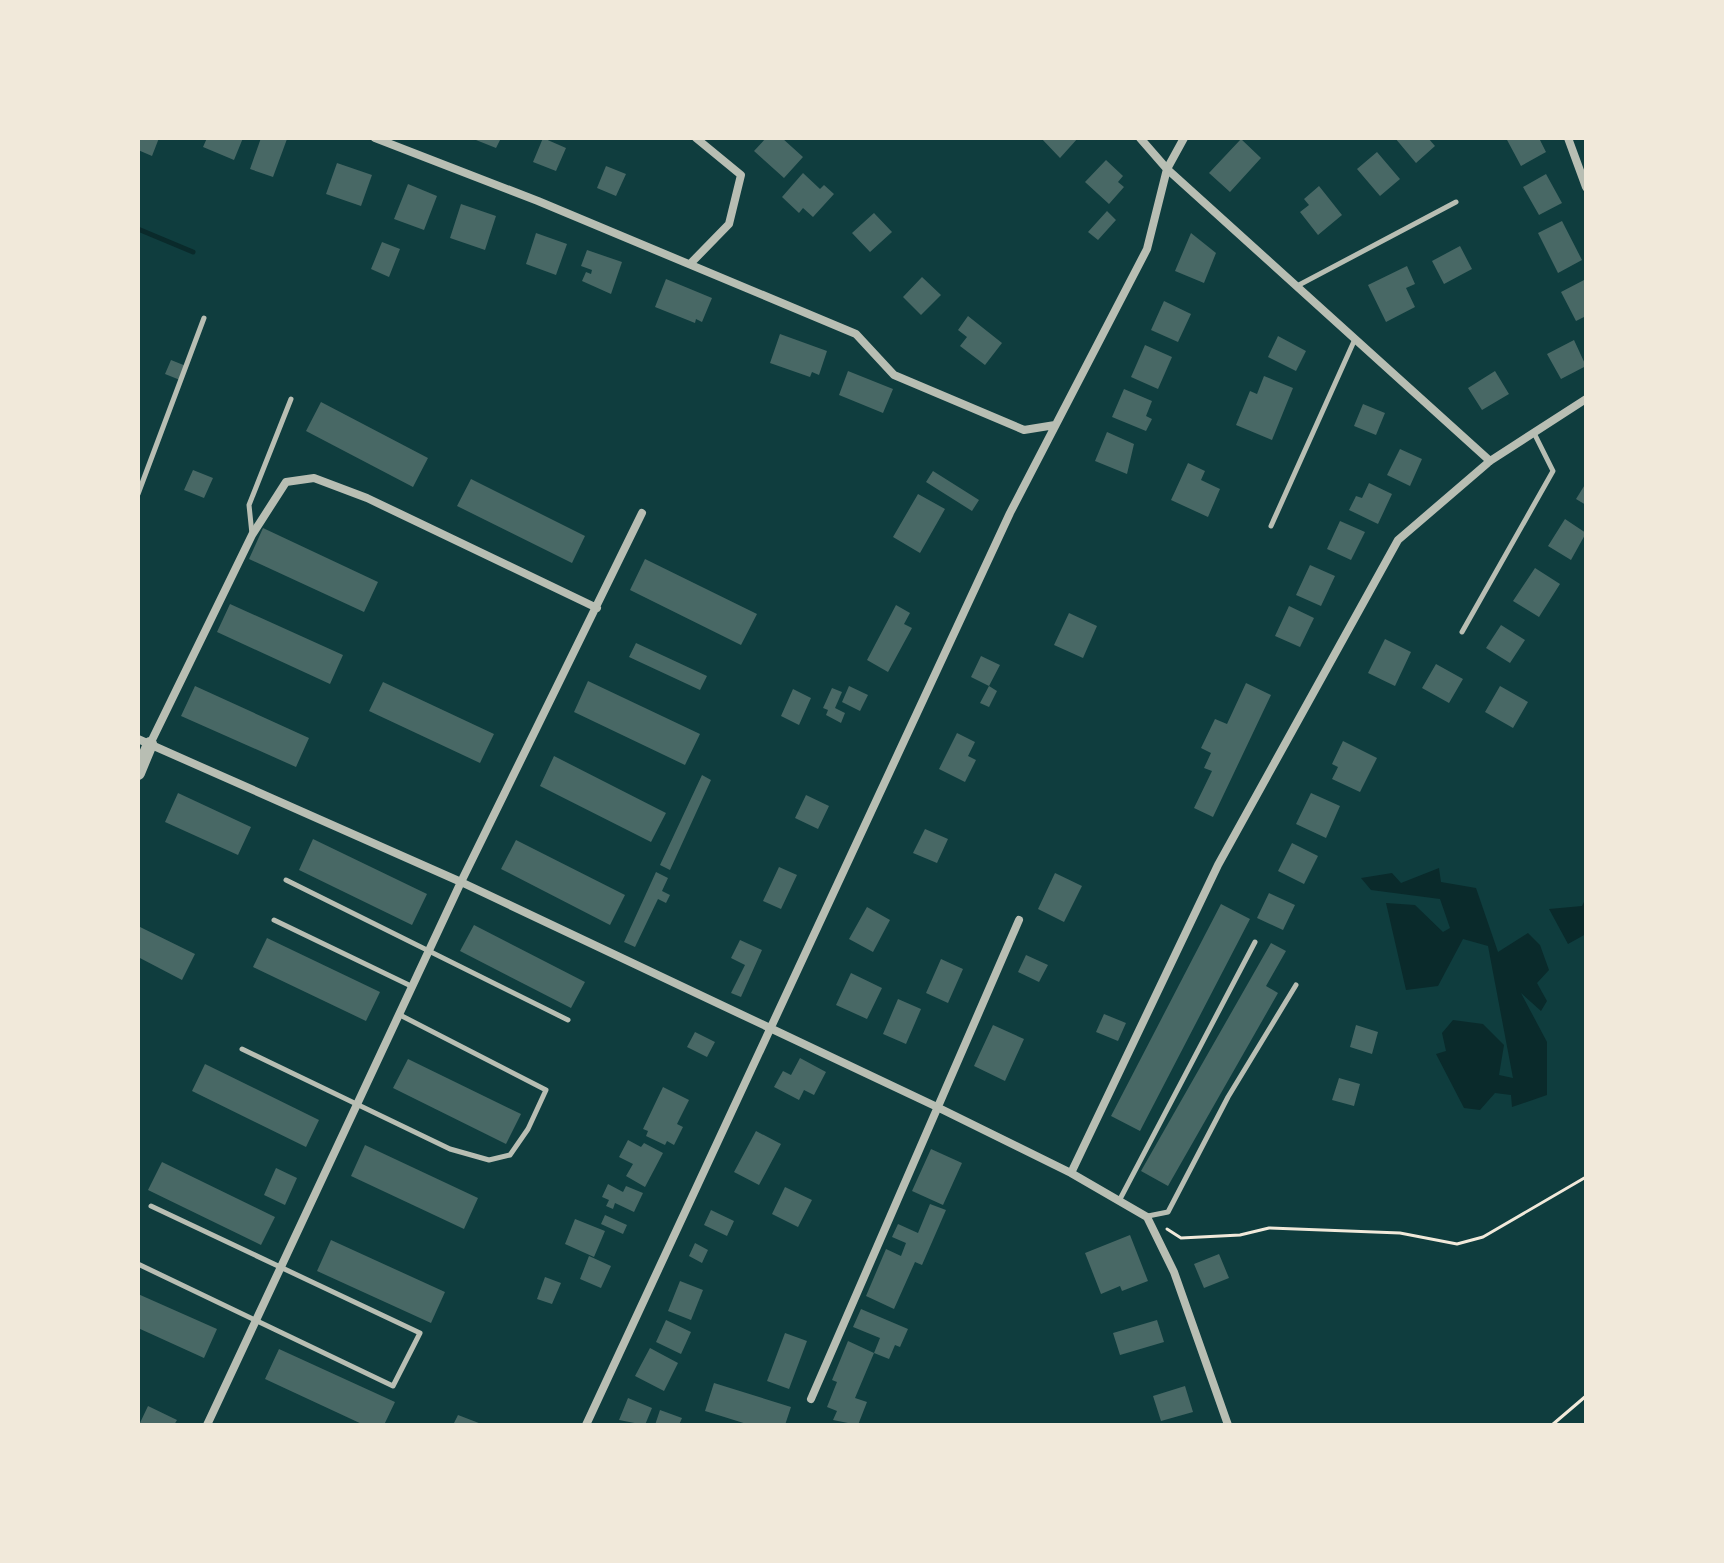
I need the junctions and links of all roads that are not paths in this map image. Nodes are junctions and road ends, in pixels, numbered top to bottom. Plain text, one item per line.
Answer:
1 (375, 138) edge
2 (696, 138) edge
3 (1140, 138) edge
4 (1184, 138) edge
5 (1568, 138) edge
6 (1167, 169) junction
7 (1586, 187) edge
8 (1456, 202) dead end
9 (690, 264) junction
10 (1296, 286) junction
11 (204, 318) dead end
12 (1355, 339) junction
13 (291, 399) dead end
14 (1586, 399) edge
15 (1055, 425) junction
16 (1534, 433) junction
17 (1490, 461) junction
18 (138, 494) edge
19 (642, 513) dead end
20 (1271, 526) dead end
21 (252, 535) junction
22 (597, 608) junction
23 (1462, 632) dead end
24 (144, 742) edge
25 (138, 773) edge
26 (286, 880) dead end
27 (461, 882) junction
28 (274, 920) dead end
29 (1019, 920) dead end
30 (1255, 942) dead end
31 (429, 951) junction
32 (1296, 985) dead end
33 (412, 987) junction
34 (399, 1015) junction
35 (568, 1020) dead end
36 (773, 1027) junction
37 (242, 1049) dead end
38 (357, 1105) junction
39 (935, 1106) junction
40 (1071, 1173) junction
41 (1119, 1201) junction
42 (151, 1206) dead end
43 (1147, 1217) junction
44 (138, 1264) edge
45 (281, 1267) junction
46 (256, 1320) junction
47 (811, 1399) dead end
48 (207, 1425) edge
49 (586, 1425) edge
50 (1228, 1425) edge

1 - 9 street
2 - 9 street
3 - 6 street
4 - 6 street
5 - 7 street
6 - 10 street
6 - 15 street
8 - 10 lane
9 - 15 street
10 - 12 street
11 - 18 lane
12 - 17 street
12 - 20 lane
13 - 21 lane
14 - 16 street
15 - 36 street
16 - 17 street
16 - 23 lane
17 - 40 street
19 - 22 street
21 - 22 street
21 - 24 street
22 - 27 street
24 - 25 street
24 - 27 street
26 - 31 lane
27 - 31 street
27 - 36 street
28 - 33 lane
29 - 39 street
30 - 41 lane
31 - 33 street
31 - 35 lane
32 - 43 lane
33 - 34 street
34 - 38 street
34 - 38 lane
36 - 39 street
36 - 49 street
37 - 38 lane
38 - 45 street
39 - 40 street
39 - 47 street
40 - 41 street
41 - 43 street
42 - 45 lane
43 - 50 street
44 - 46 lane
45 - 46 street
45 - 46 lane
46 - 48 street

